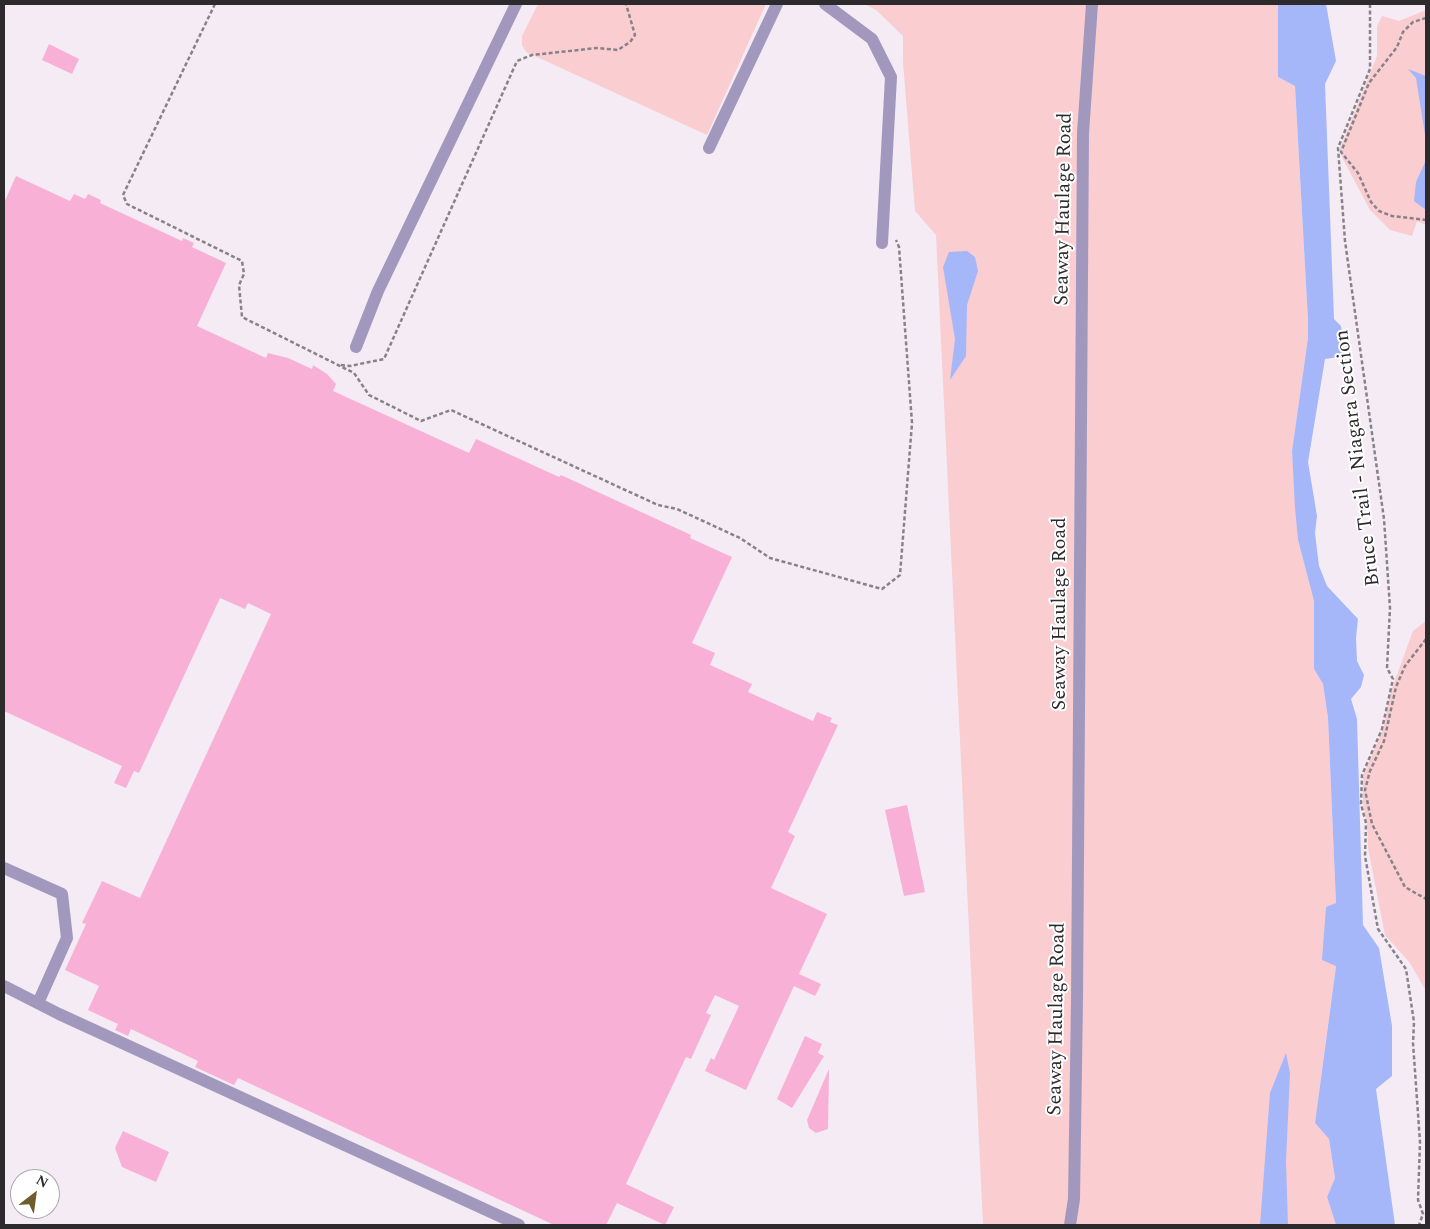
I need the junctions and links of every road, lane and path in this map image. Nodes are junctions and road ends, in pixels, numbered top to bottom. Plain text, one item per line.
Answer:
1 (216, 4) edge
2 (516, 4) edge
3 (626, 4) edge
4 (777, 4) edge
5 (825, 4) edge
6 (1092, 4) edge
7 (1370, 4) edge
8 (1426, 18) edge
9 (709, 148) dead end
10 (1426, 220) edge
11 (895, 238) dead end
12 (882, 243) dead end
13 (356, 347) dead end
14 (339, 365) junction
15 (1426, 639) edge
16 (4, 868) edge
17 (1426, 899) edge
18 (4, 986) edge
19 (38, 1003) junction
20 (519, 1225) edge
21 (1070, 1225) edge
22 (1418, 1225) edge

1 - 14 path
2 - 13 street
3 - 14 path
4 - 9 street
5 - 12 street
6 - 21 street, Seaway Haulage Road
7 - 22 path, Bruce Trail - Niagara Section
8 - 10 path
11 - 14 path
15 - 17 path
16 - 19 street
18 - 19 street
19 - 20 street

